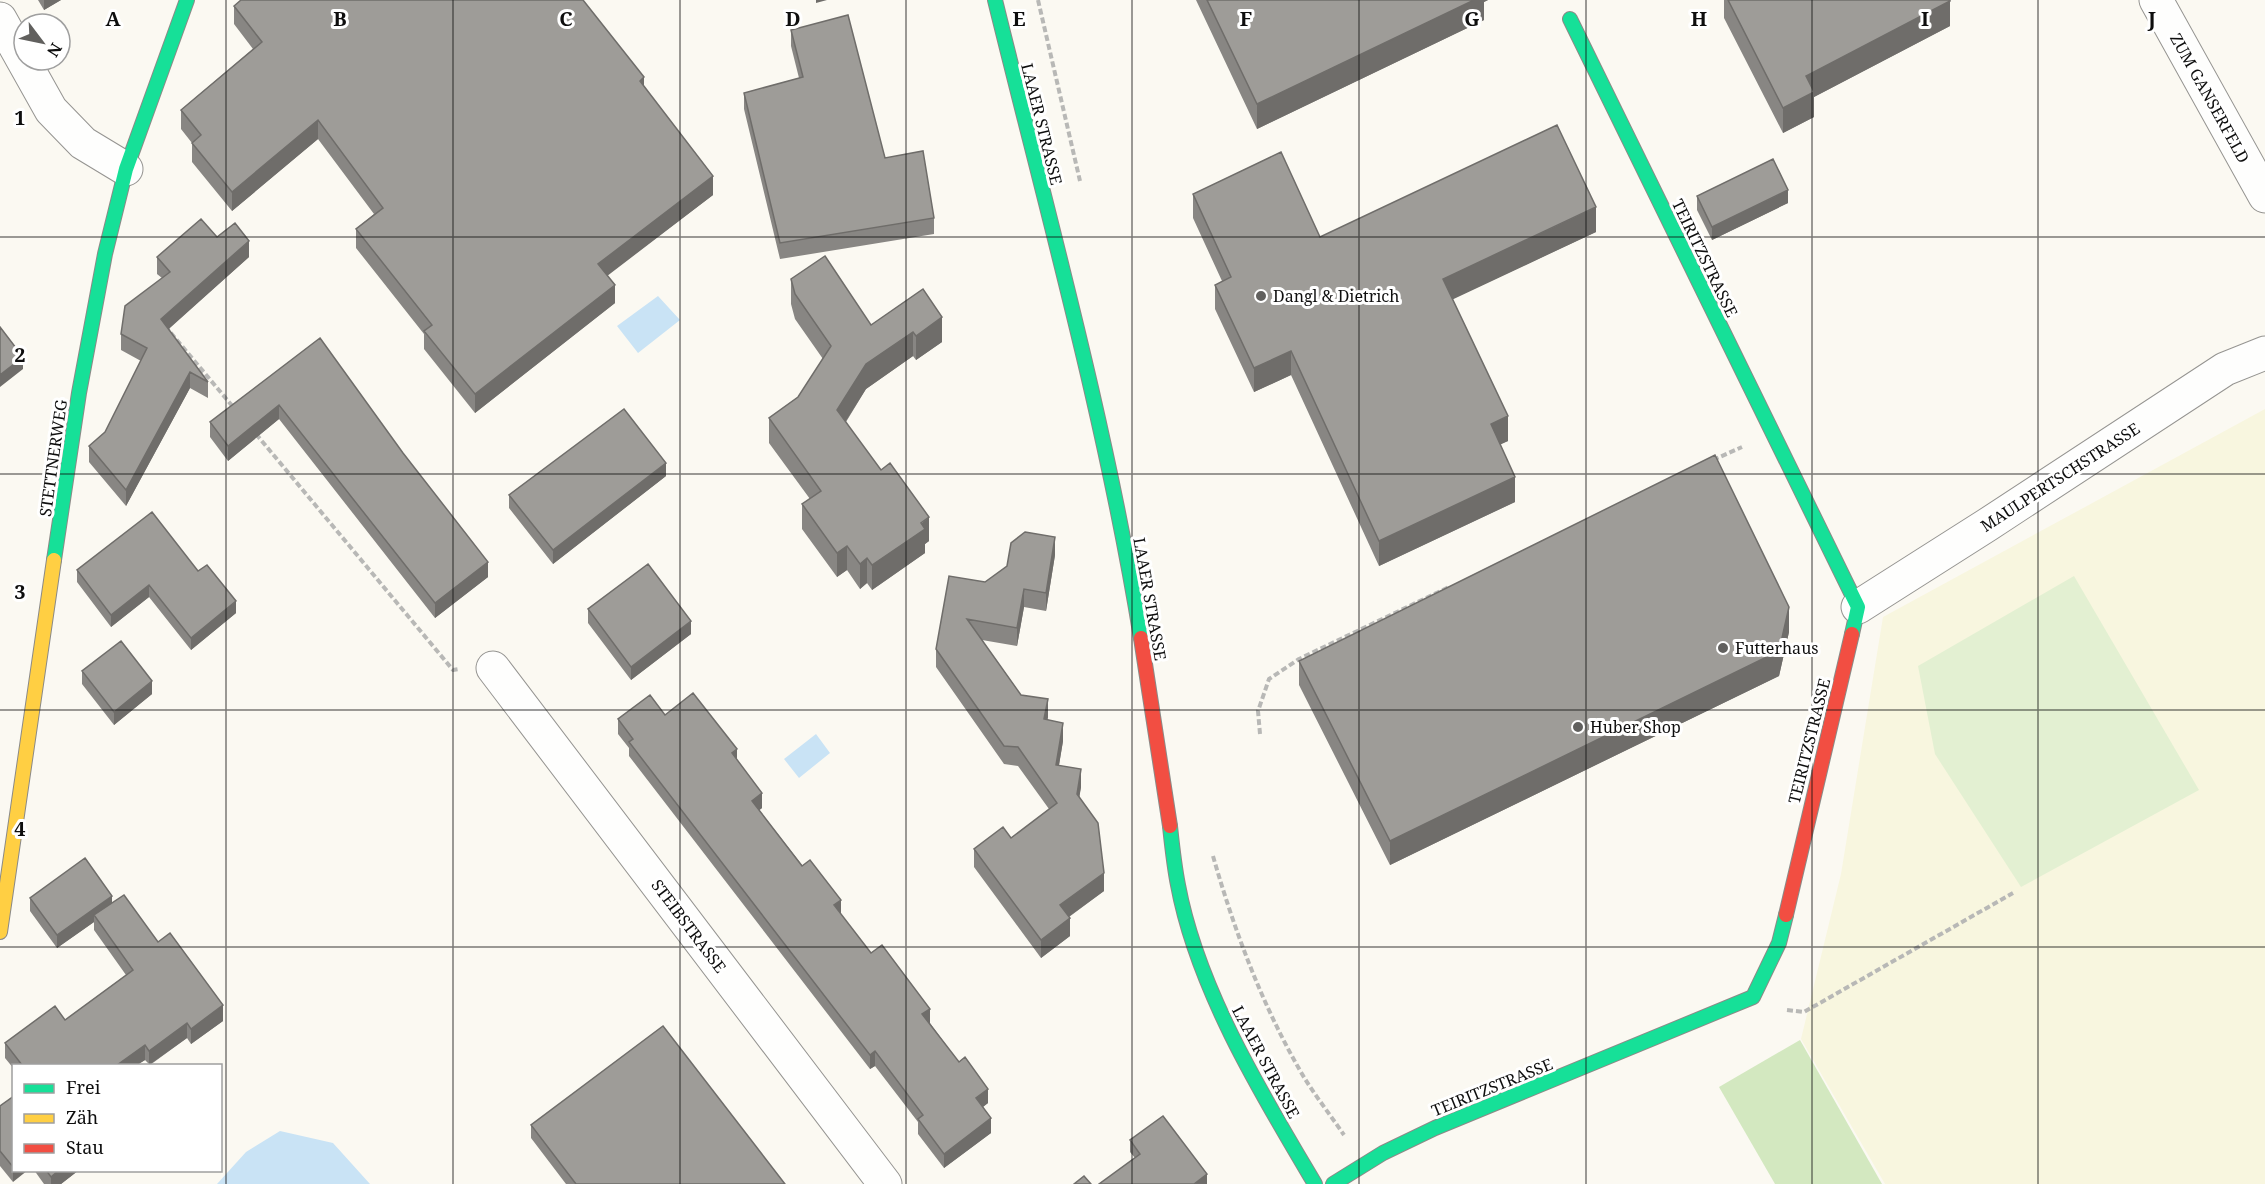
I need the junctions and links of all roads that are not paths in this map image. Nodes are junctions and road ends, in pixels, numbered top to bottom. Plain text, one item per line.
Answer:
1 (188, 0) edge
2 (995, 0) edge
3 (2156, 0) edge
4 (0, 19) edge
5 (1570, 19) dead end
6 (126, 168) junction
7 (2265, 196) edge
8 (2265, 353) edge
9 (1858, 607) junction
10 (493, 668) road end
11 (0, 932) edge
12 (885, 1184) edge
13 (1315, 1184) edge
14 (1333, 1184) edge

1 - 6 street, STETTNERWEG
2 - 13 street, LAAER STRASSE
3 - 7 street, ZUM GANSERFELD
4 - 6 street
5 - 9 street, TEIRITZSTRASSE
6 - 11 street, STETTNERWEG
8 - 9 street, MAULPERTSCHSTRASSE
9 - 14 street, TEIRITZSTRASSE
10 - 12 street, STEIBSTRASSE

